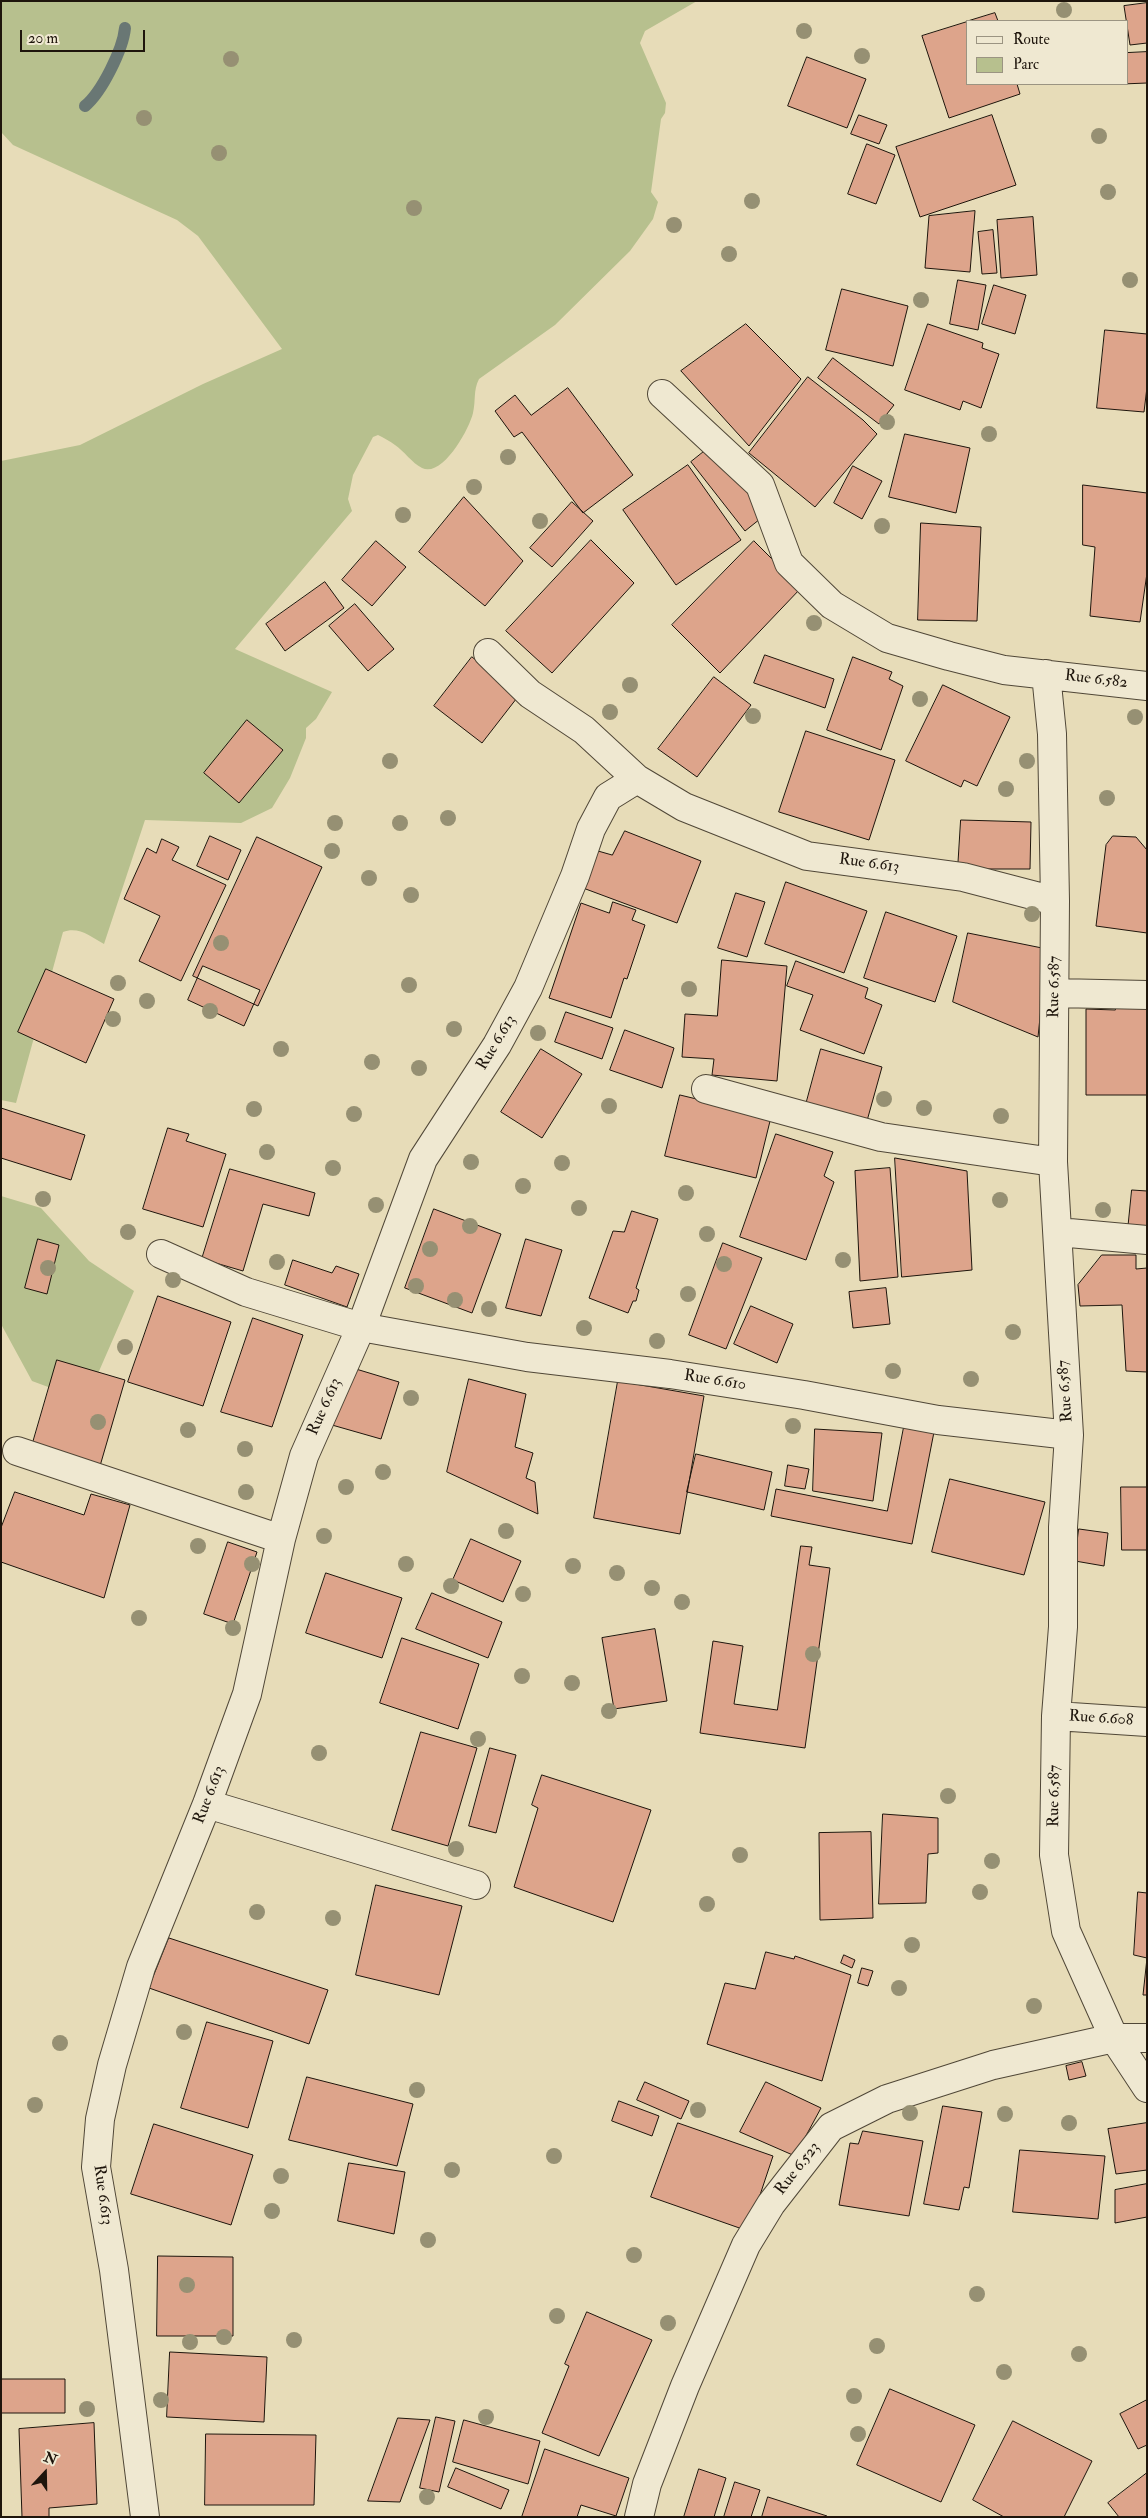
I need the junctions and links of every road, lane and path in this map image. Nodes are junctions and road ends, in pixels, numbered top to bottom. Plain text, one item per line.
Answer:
1 (662, 394) dead end
2 (488, 653) dead end
3 (1046, 674) junction
4 (1147, 686) edge
5 (637, 778) junction
6 (1056, 901) junction
7 (1056, 993) junction
8 (1147, 995) edge
9 (706, 1089) dead end
10 (1053, 1162) junction
11 (1058, 1232) junction
12 (1147, 1240) edge
13 (161, 1254) dead end
14 (361, 1327) junction
15 (1069, 1435) junction
16 (17, 1451) dead end
17 (281, 1539) junction
18 (1056, 1716) junction
19 (1147, 1722) edge
20 (207, 1804) junction
21 (476, 1885) dead end
22 (1114, 2038) junction
23 (1147, 2038) edge
24 (1147, 2088) edge
25 (145, 2517) edge
26 (639, 2517) edge

1 - 3 street, Rue 6.582
2 - 5 street
3 - 4 street, Rue 6.582
3 - 6 street, Rue 6.587
5 - 6 street, Rue 6.613
5 - 14 street, Rue 6.613
6 - 7 street, Rue 6.587
7 - 8 street
7 - 10 street, Rue 6.587
9 - 10 street
10 - 11 street, Rue 6.587
11 - 12 street
11 - 15 street, Rue 6.587
13 - 14 street, Rue 6.610
14 - 15 street, Rue 6.610
14 - 17 street, Rue 6.613
15 - 18 street, Rue 6.587
16 - 17 street
17 - 20 street, Rue 6.613
18 - 19 street, Rue 6.608
18 - 22 street, Rue 6.587
20 - 21 street
20 - 25 street, Rue 6.613
22 - 23 street, Rue 6.523
22 - 24 street, Rue 6.587
22 - 26 street, Rue 6.523

